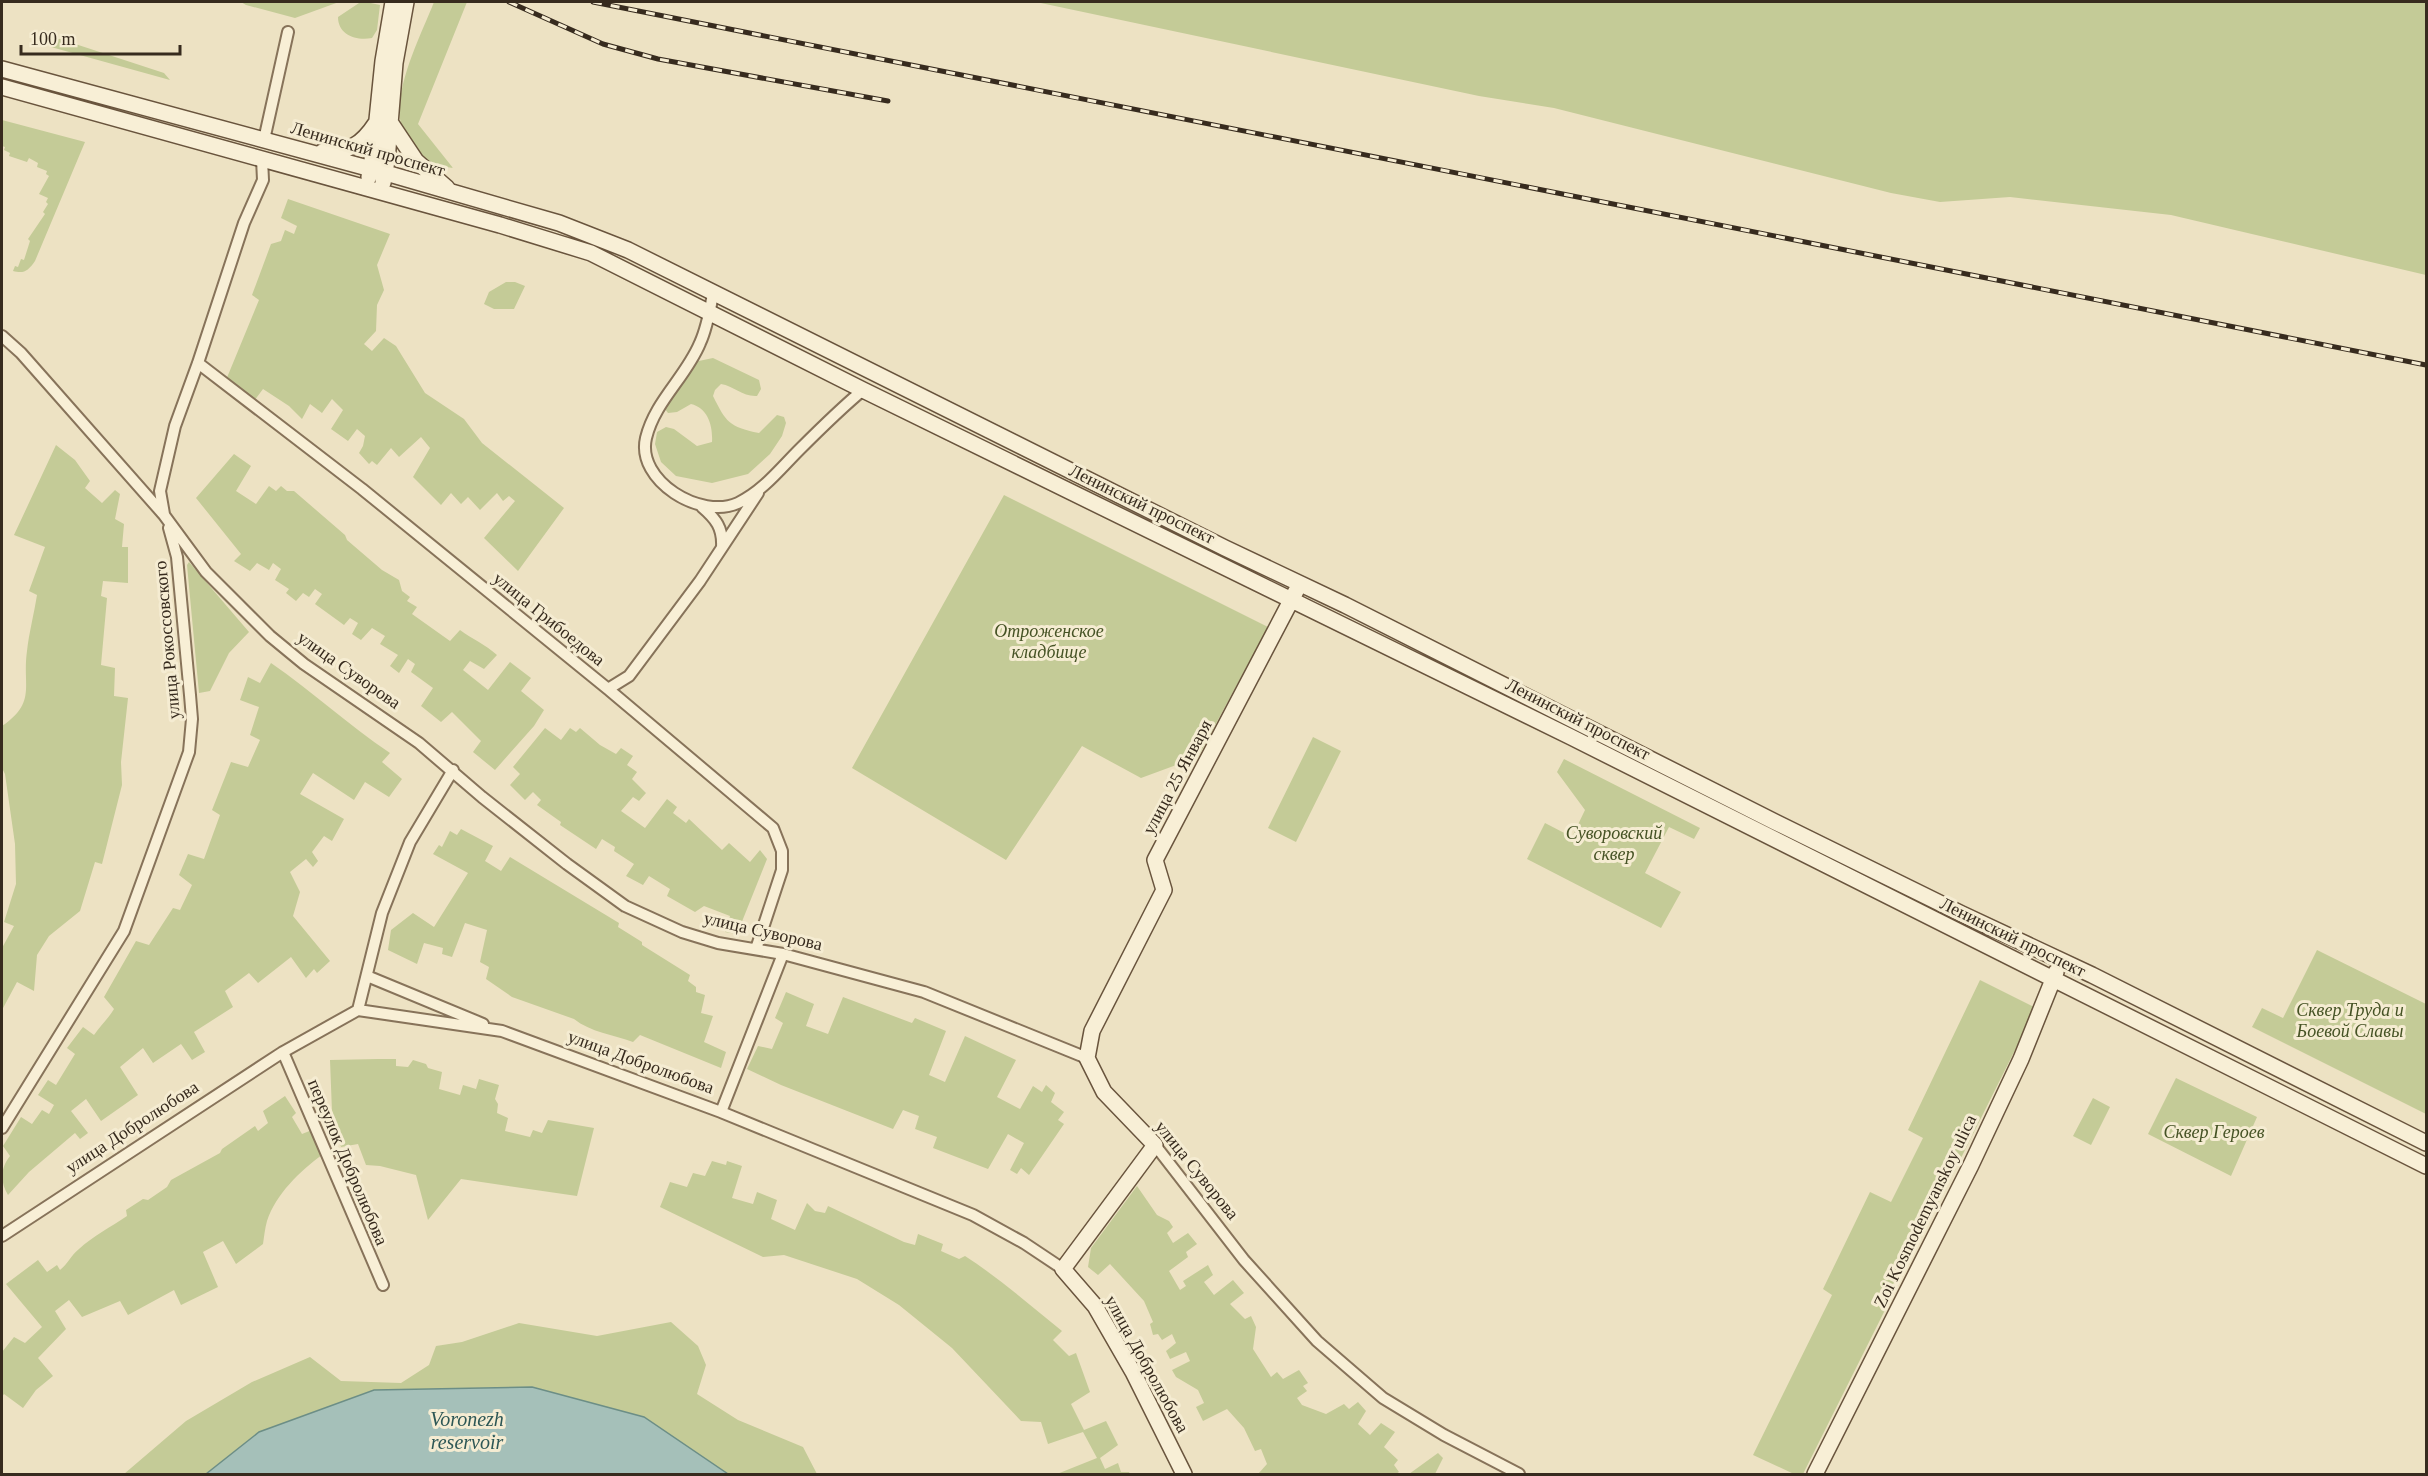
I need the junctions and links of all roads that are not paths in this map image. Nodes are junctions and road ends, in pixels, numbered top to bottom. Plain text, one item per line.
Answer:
1 (393, 2) edge
2 (406, 2) edge
3 (288, 32) dead end
4 (2, 69) edge
5 (2, 87) edge
6 (383, 122) junction
7 (264, 140) junction
8 (308, 152) junction
9 (262, 159) junction
10 (378, 171) junction
11 (366, 188) junction
12 (381, 192) junction
13 (458, 194) junction
14 (713, 294) junction
15 (709, 314) junction
16 (2, 336) edge
17 (198, 363) junction
18 (905, 389) junction
19 (863, 390) junction
20 (759, 491) junction
21 (698, 505) junction
22 (164, 515) junction
23 (722, 547) junction
24 (1300, 583) junction
25 (1292, 599) junction
26 (608, 689) junction
27 (453, 770) junction
28 (756, 949) junction
29 (783, 954) junction
30 (2058, 960) junction
31 (367, 976) junction
32 (2055, 979) junction
33 (358, 1010) junction
34 (502, 1031) junction
35 (283, 1052) junction
36 (1087, 1058) junction
37 (721, 1112) junction
38 (2, 1128) edge
39 (2427, 1143) edge
40 (1155, 1145) junction
41 (2427, 1166) edge
42 (2, 1236) edge
43 (1063, 1269) junction
44 (383, 1285) dead end
45 (1184, 1474) edge
46 (1519, 1474) edge
47 (1815, 1474) edge

1 - 6 main road
2 - 6 main road
3 - 7 street
4 - 7 main road, Ленинский проспект
5 - 9 main road, Ленинский проспект
6 - 8 main road
6 - 10 main road
6 - 13 main road
7 - 8 main road, Ленинский проспект
8 - 10 main road, Ленинский проспект
9 - 11 main road, Ленинский проспект
9 - 17 street, улица Рокоссовского
10 - 11 main road
10 - 12 main road
10 - 13 main road, Ленинский проспект
11 - 12 main road, Ленинский проспект
12 - 15 main road, Ленинский проспект
13 - 14 main road, Ленинский проспект
14 - 15 street
14 - 18 main road, Ленинский проспект
15 - 19 main road, Ленинский проспект
15 - 21 street
16 - 22 street, улица Суворова
17 - 22 street, улица Рокоссовского
17 - 26 street, улица Грибоедова
18 - 19 main road
18 - 24 main road, Ленинский проспект
19 - 20 street
19 - 25 main road, Ленинский проспект
20 - 21 street
20 - 23 street
21 - 23 street
22 - 27 street, улица Суворова
22 - 38 street, улица Рокоссовского
23 - 26 street
24 - 25 main road, улица 25 Января
24 - 30 main road, Ленинский проспект
25 - 32 main road, Ленинский проспект
25 - 36 main road, улица 25 Января
26 - 28 street, улица Грибоедова
27 - 28 street, улица Суворова
27 - 31 street
28 - 29 street, улица Суворова
29 - 36 street, улица Суворова
29 - 37 street
30 - 32 main road, Zoi Kosmodemyanskoy ulica
30 - 39 main road, Ленинский проспект
31 - 33 street
31 - 34 street
32 - 41 main road, Ленинский проспект
32 - 47 main road, Zoi Kosmodemyanskoy ulica
33 - 34 street, улица Добролюбова
33 - 35 street, улица Добролюбова
34 - 37 street, улица Добролюбова
35 - 42 street, улица Добролюбова
35 - 44 street, переулок Добролюбова
36 - 40 main road, улица Суворова
37 - 43 street, улица Добролюбова
40 - 43 main road
40 - 46 street, улица Суворова
43 - 45 main road, улица Добролюбова

